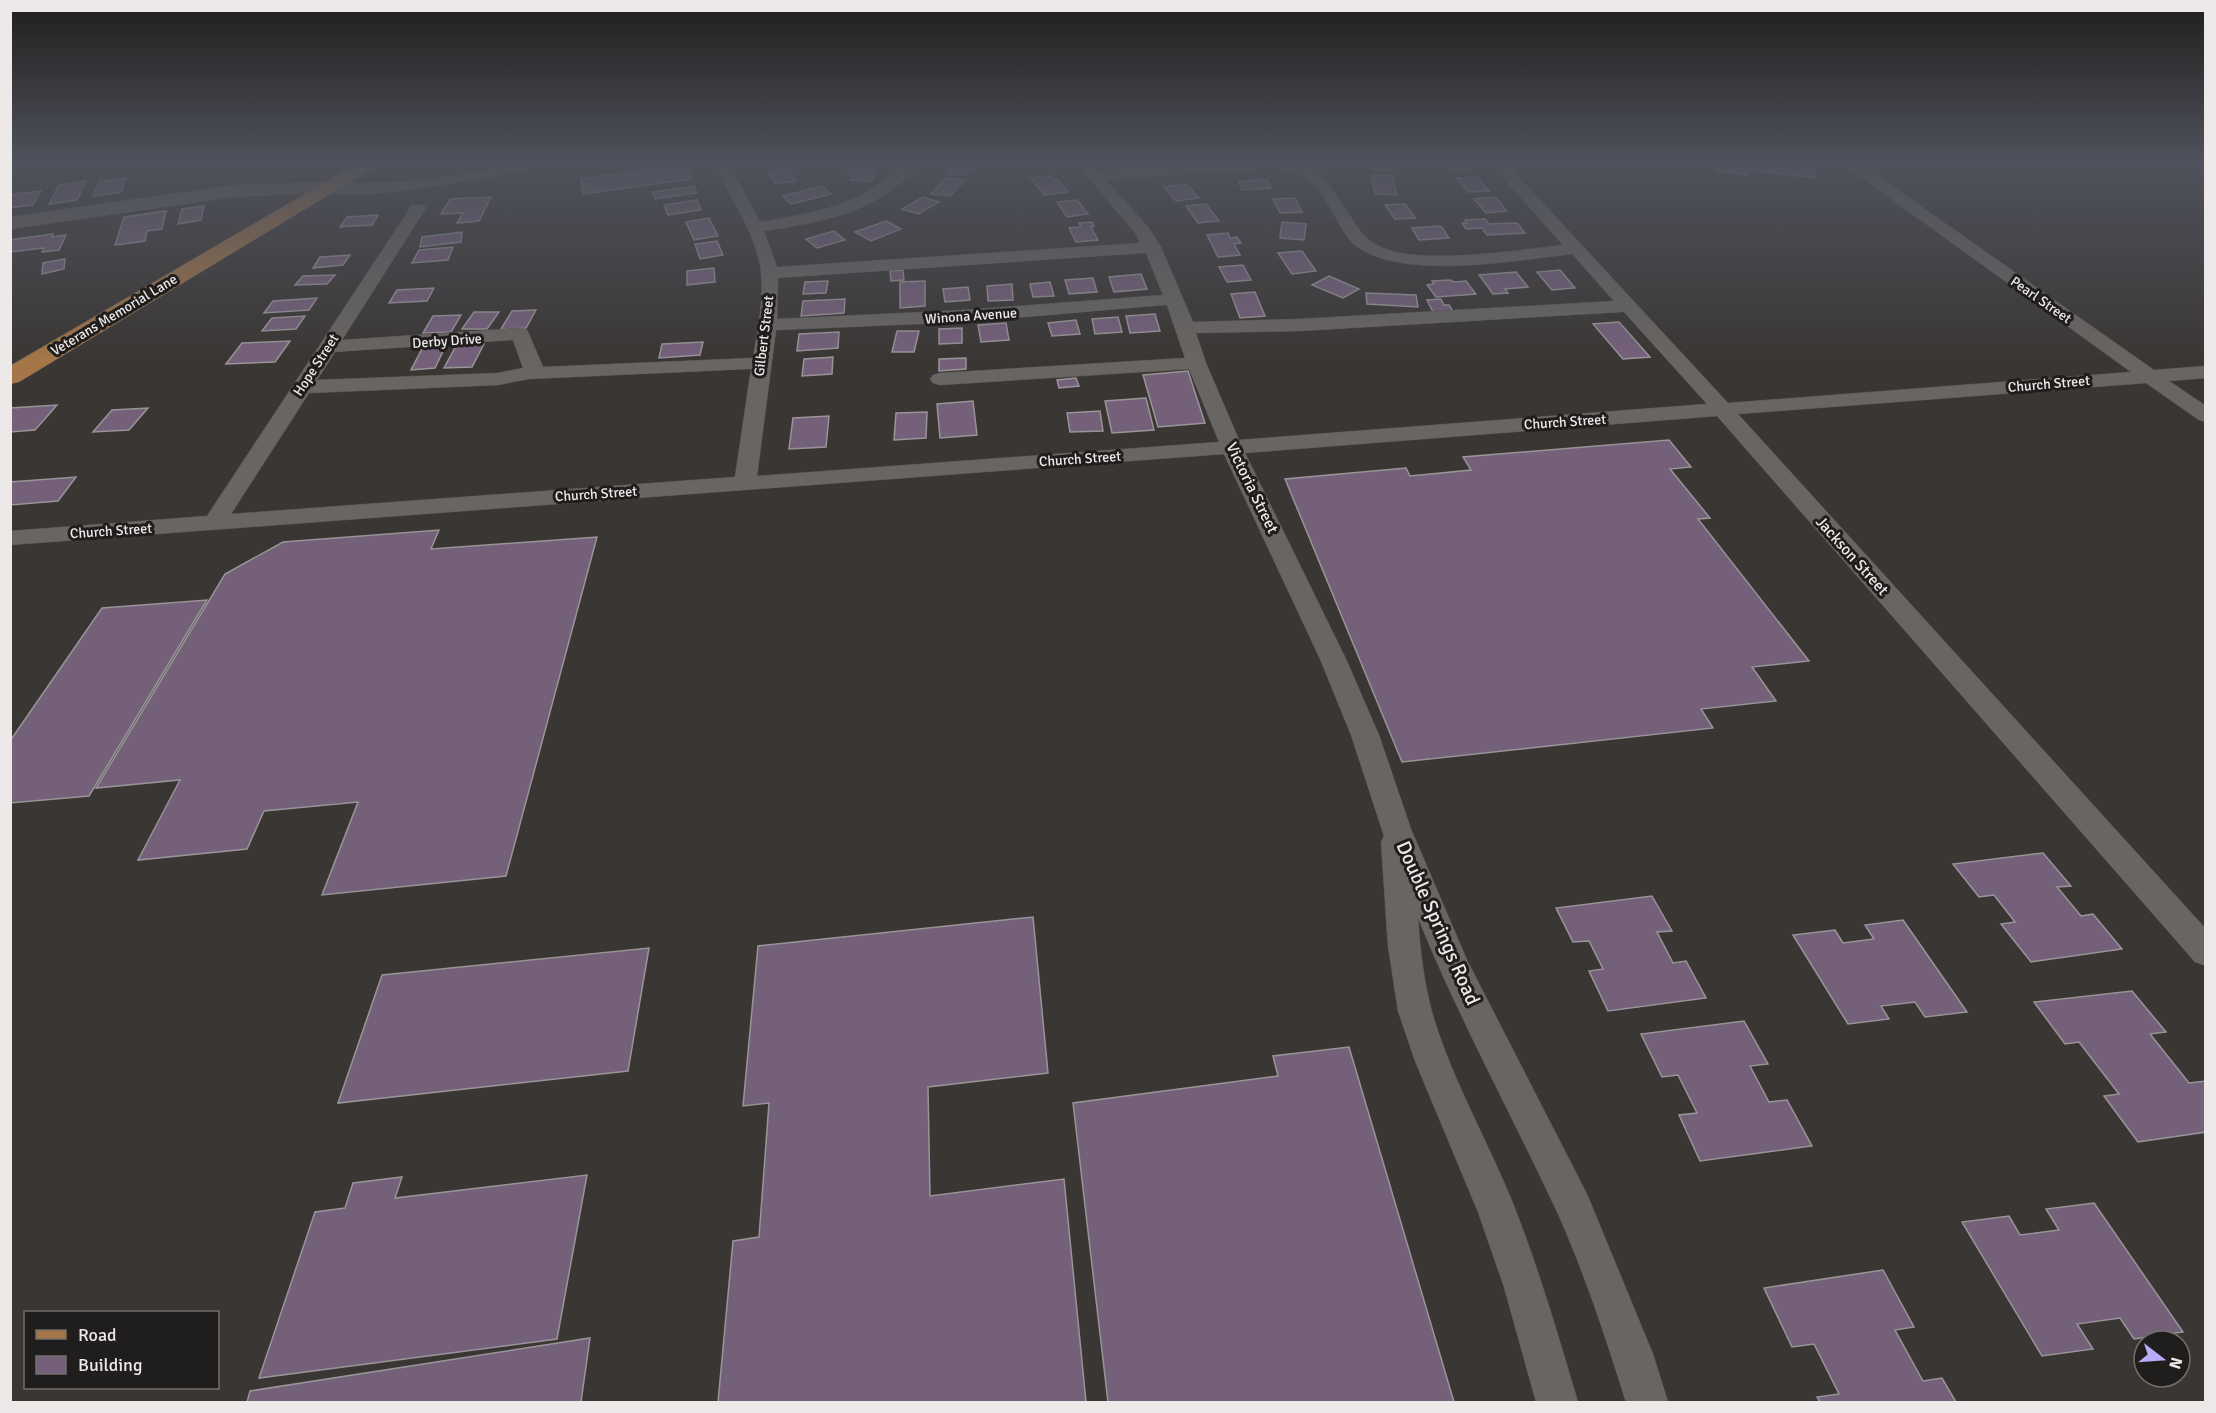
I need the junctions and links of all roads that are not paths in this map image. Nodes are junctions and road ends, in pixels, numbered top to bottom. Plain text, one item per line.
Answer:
1 (260, 228) edge
2 (405, 228) edge
3 (755, 228) edge
4 (1140, 228) edge
5 (1352, 228) edge
6 (1556, 228) edge
7 (1940, 228) edge
8 (1152, 248) junction
9 (1575, 249) junction
10 (769, 273) junction
11 (1175, 299) junction
12 (1628, 306) junction
13 (767, 325) junction
14 (1185, 328) junction
15 (329, 346) junction
16 (761, 363) junction
17 (1196, 363) junction
18 (2205, 372) edge
19 (528, 374) junction
20 (2150, 376) junction
21 (10, 377) edge
22 (940, 380) dead end
23 (302, 387) junction
24 (1721, 410) junction
25 (2205, 416) edge
26 (1233, 447) junction
27 (745, 483) junction
28 (215, 522) junction
29 (10, 538) edge
30 (1396, 829) junction
31 (2205, 952) edge
32 (1557, 1402) edge
33 (1647, 1402) edge

1 - 21 main road, Veterans Memorial Lane
2 - 15 street, Hope Street
3 - 10 street, Gilbert Street
4 - 8 street, Victoria Street
5 - 9 street
6 - 9 street, Jackson Street
7 - 20 street, Pearl Street
8 - 10 street
8 - 11 street, Victoria Street
9 - 12 street, Jackson Street
10 - 13 street, Gilbert Street
11 - 13 street, Winona Avenue
11 - 14 street, Victoria Street
12 - 14 street
12 - 24 street, Jackson Street
13 - 16 street, Gilbert Street
14 - 17 street, Victoria Street
15 - 19 street, Derby Drive
15 - 23 street, Hope Street
16 - 19 street
16 - 27 street, Gilbert Street
17 - 22 street
17 - 26 street, Victoria Street
18 - 20 street, Church Street
19 - 23 street
20 - 24 street, Church Street
20 - 25 street, Pearl Street
23 - 28 street, Hope Street
24 - 26 street, Church Street
24 - 31 street, Jackson Street
26 - 27 street, Church Street
26 - 30 street, Victoria Street
27 - 28 street, Church Street
28 - 29 street, Church Street
30 - 32 street, Double Springs Road
30 - 33 street, Double Springs Road

